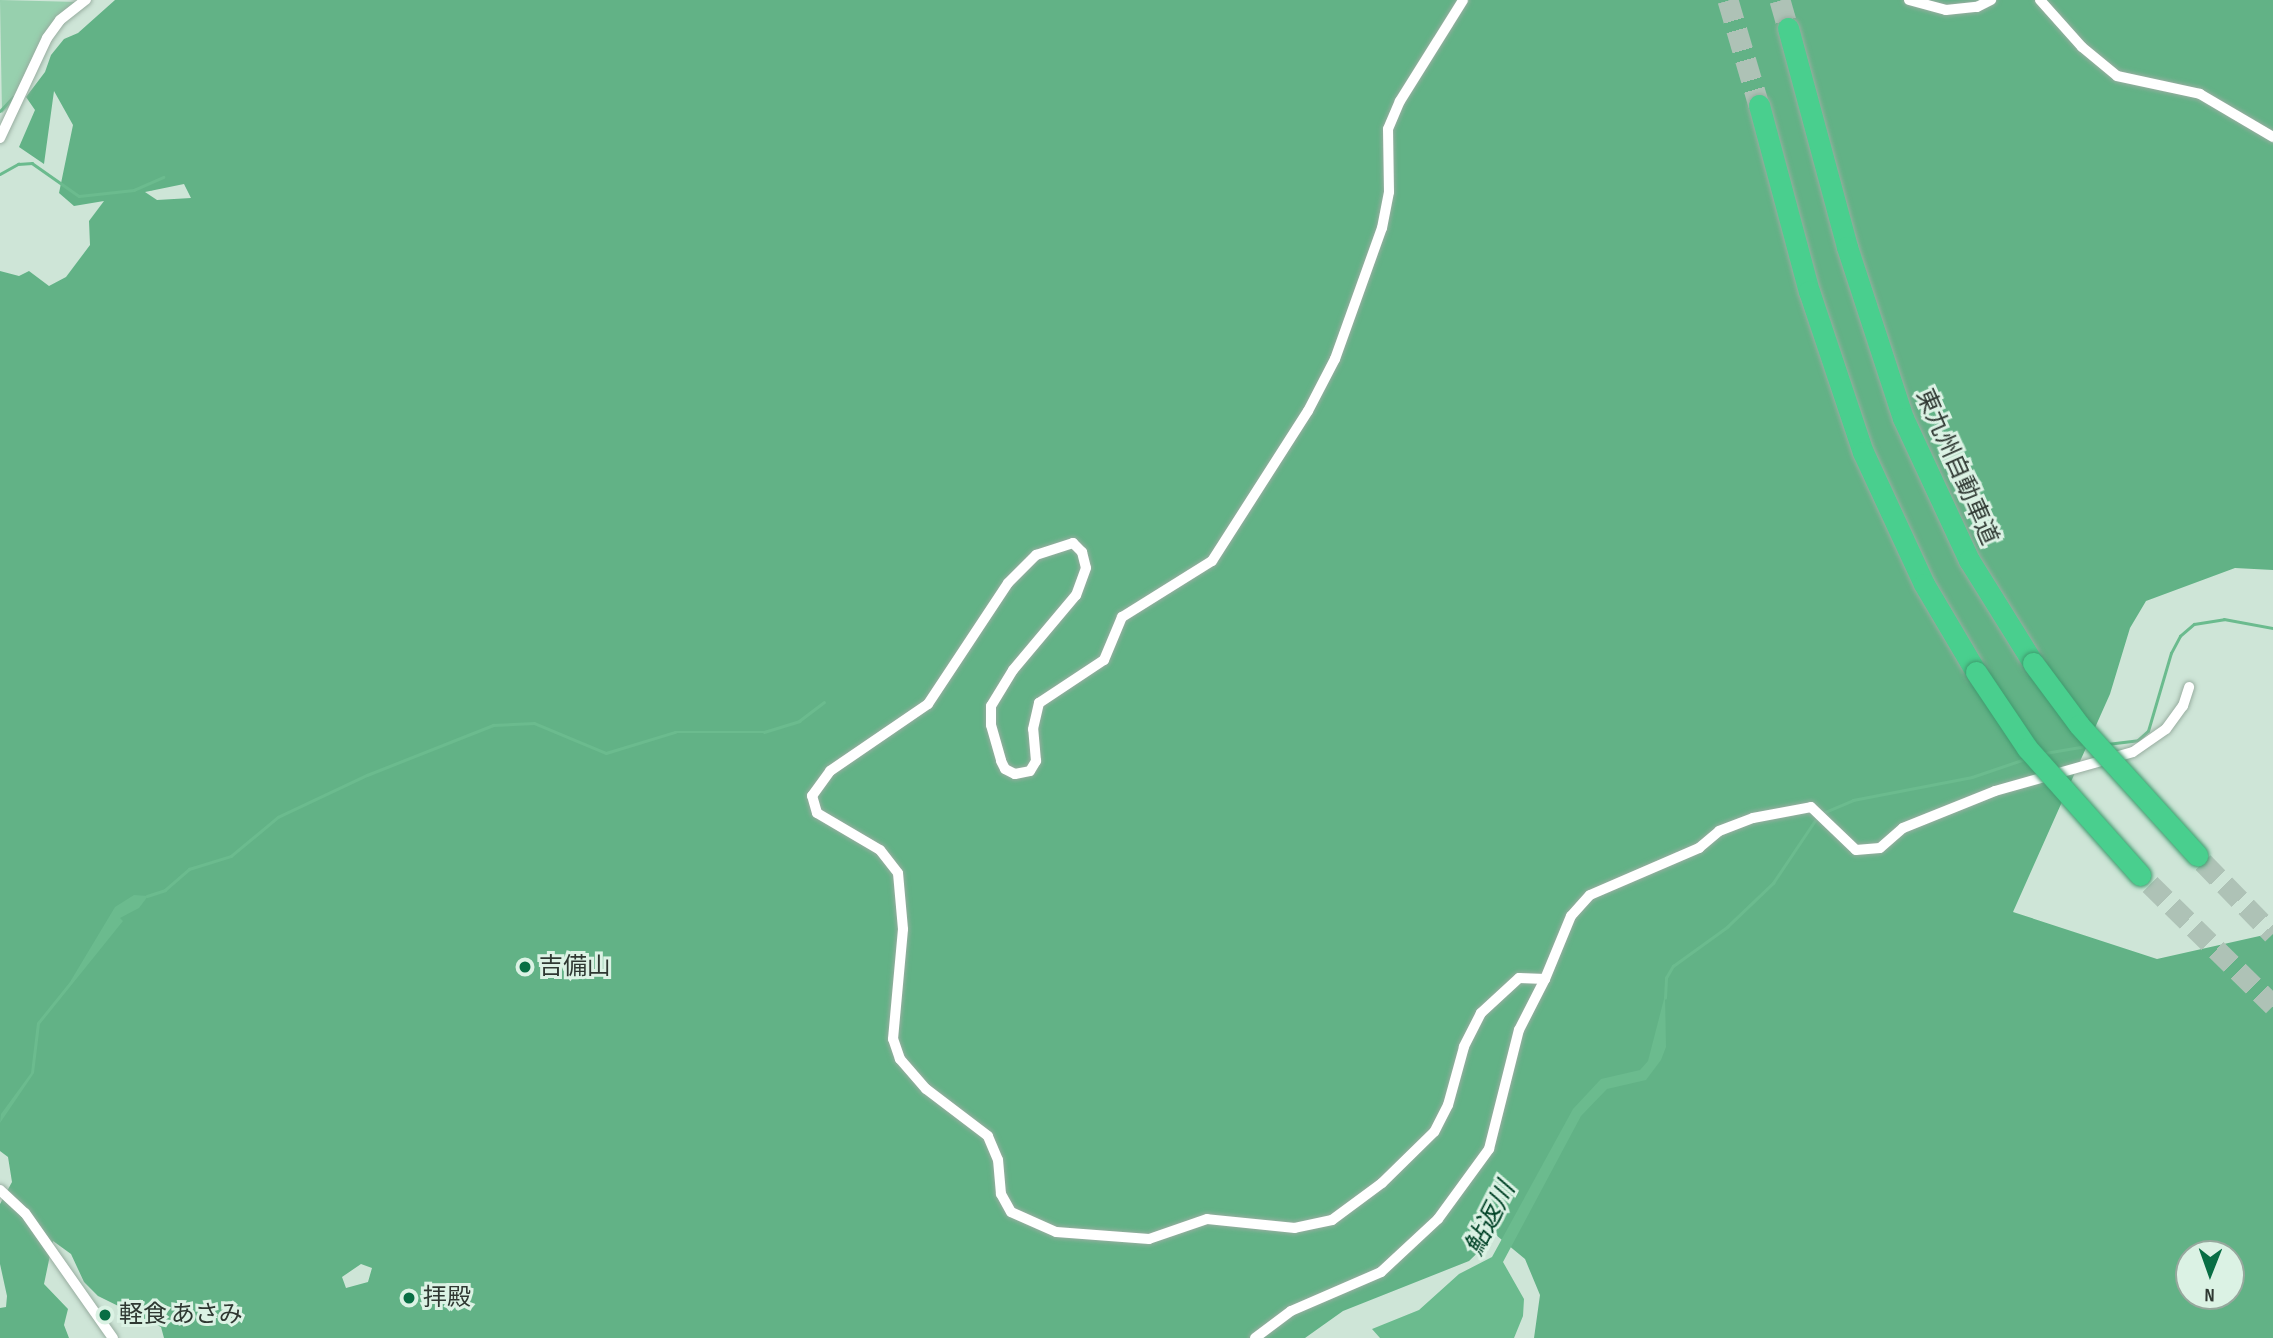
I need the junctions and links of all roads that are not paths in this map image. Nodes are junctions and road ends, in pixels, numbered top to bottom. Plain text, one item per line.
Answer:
1 (86, 0) edge
2 (1463, 0) edge
3 (1909, 0) edge
4 (1991, 0) edge
5 (2040, 0) edge
6 (1788, 28) tunnel mouth
7 (1759, 105) tunnel mouth
8 (2273, 137) edge
9 (0, 138) edge
10 (2189, 687) dead end
11 (2200, 859) tunnel mouth
12 (2145, 880) tunnel mouth
13 (1545, 979) junction
14 (0, 1190) edge
15 (113, 1338) edge
16 (1255, 1338) edge

1 - 9 street
2 - 13 street
3 - 4 street
5 - 8 street
6 - 11 highway, 東九州自動車道, bridge
7 - 12 highway, bridge
10 - 13 street
13 - 16 street
14 - 15 street

